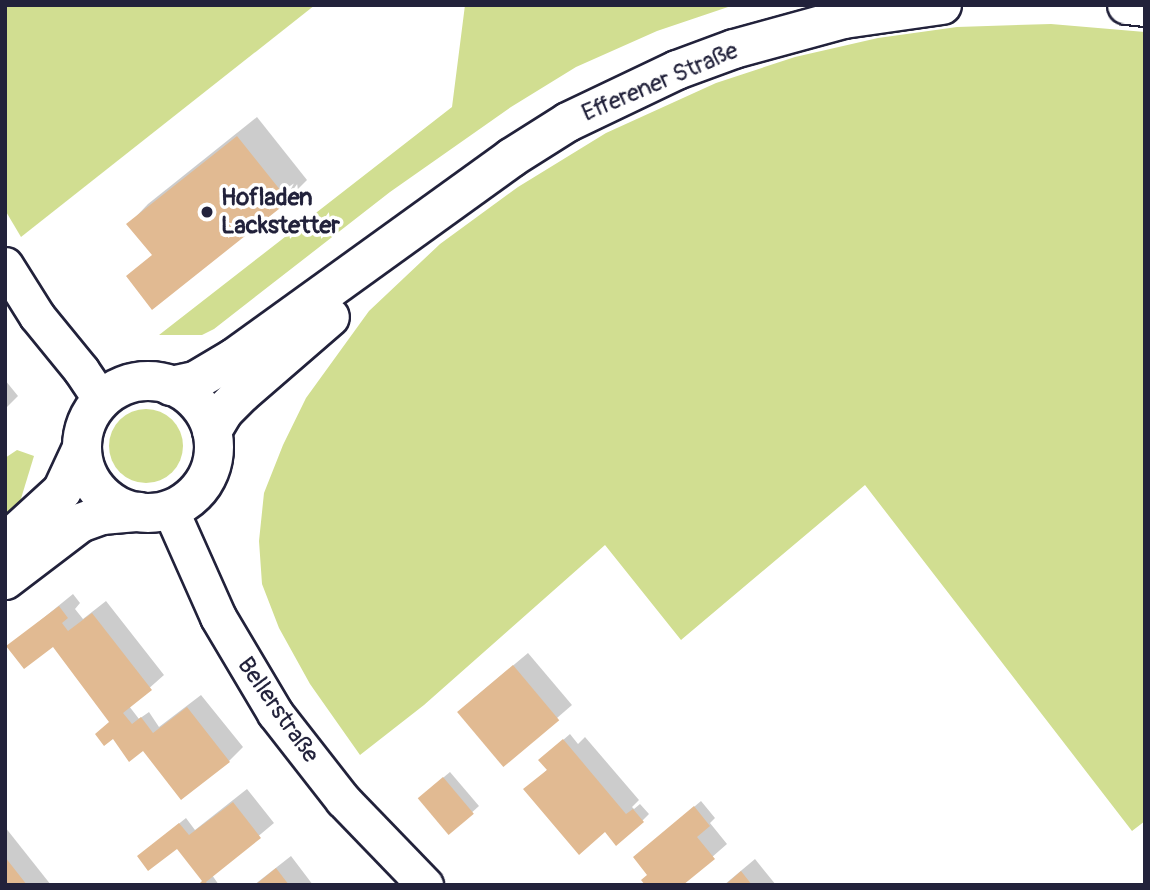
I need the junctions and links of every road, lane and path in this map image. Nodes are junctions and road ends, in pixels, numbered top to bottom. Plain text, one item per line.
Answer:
1 (942, 5) edge
2 (1127, 5) edge
3 (1145, 7) edge
4 (511, 158) junction
5 (5, 265) edge
6 (171, 386) junction
7 (101, 400) junction
8 (212, 431) junction
9 (81, 450) junction
10 (154, 511) junction
11 (5, 543) edge
12 (5, 580) edge
13 (425, 885) edge

1 - 4 street, Efferener Straße
2 - 3 street
4 - 6 street, Efferener Straße
4 - 8 street, Efferener Straße
5 - 7 street
6 - 7 street
6 - 8 street
7 - 9 street
8 - 10 street
9 - 10 street
9 - 11 street
10 - 12 street
10 - 13 street, Bellerstraße

